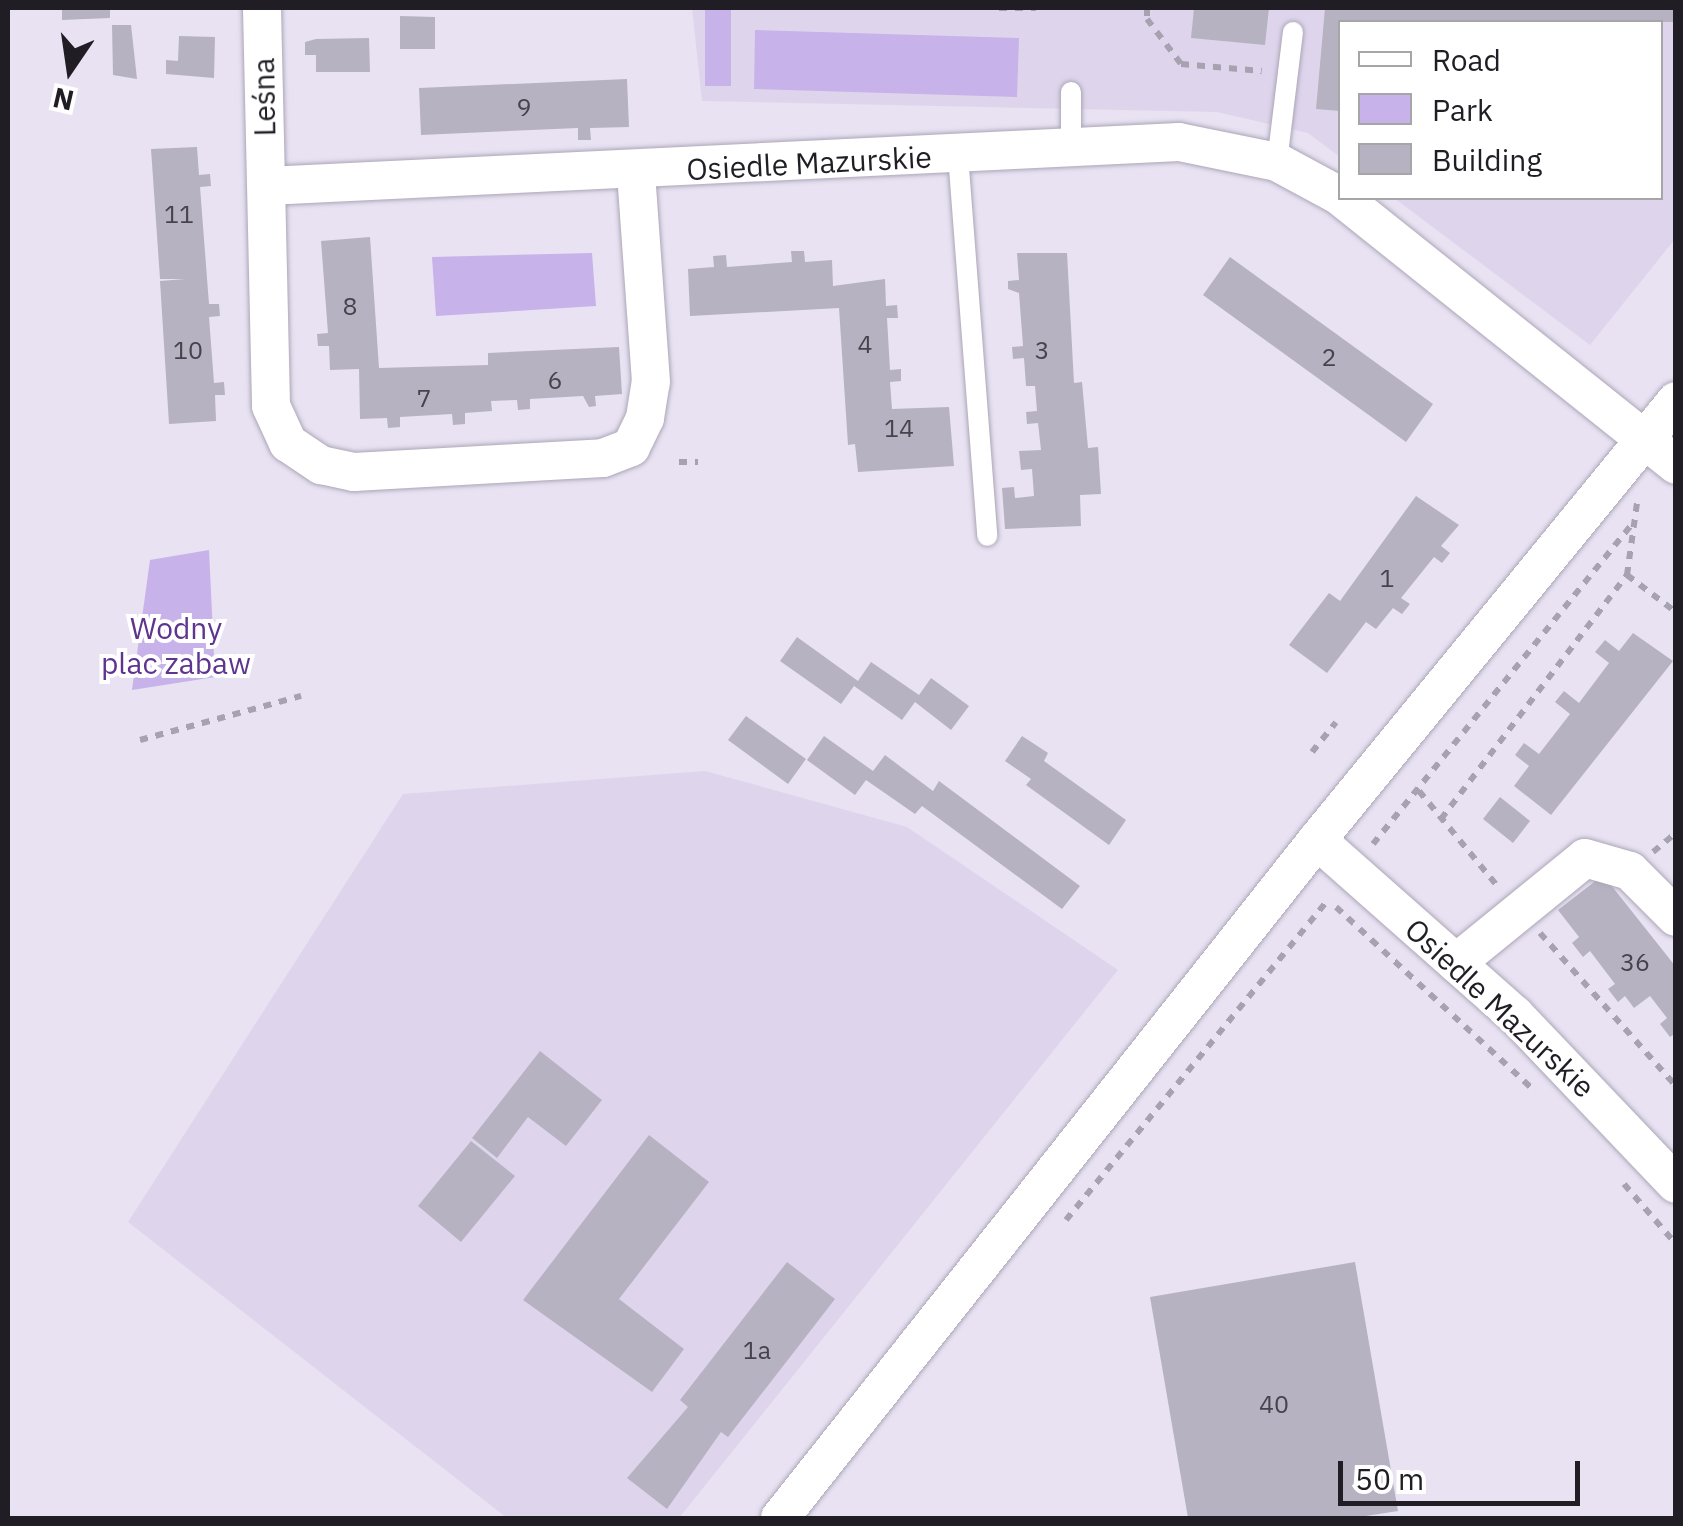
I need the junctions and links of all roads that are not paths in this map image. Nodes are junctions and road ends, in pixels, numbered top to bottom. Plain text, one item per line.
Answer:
1 (262, 8) edge
2 (1294, 32) dead end
3 (1072, 92) dead end
4 (1070, 148) junction
5 (958, 154) junction
6 (1277, 162) junction
7 (636, 173) junction
8 (266, 186) junction
9 (1338, 195) edge
10 (1346, 200) edge
11 (1676, 401) edge
12 (1643, 441) junction
13 (1675, 464) edge
14 (987, 536) dead end
15 (1317, 840) junction
16 (1676, 917) edge
17 (1456, 963) junction
18 (1676, 1184) edge
19 (780, 1518) edge

1 - 8 street, Leśna
2 - 6 lane
3 - 4 lane
4 - 5 street, Osiedle Mazurskie
4 - 6 street, Osiedle Mazurskie
5 - 7 street, Osiedle Mazurskie
5 - 14 lane
6 - 9 street, Osiedle Mazurskie
7 - 8 street, Osiedle Mazurskie
7 - 8 street, Leśna
10 - 12 street, Osiedle Mazurskie
11 - 12 street
12 - 13 street, Osiedle Mazurskie
12 - 15 street
15 - 17 street, Osiedle Mazurskie
15 - 19 street
16 - 17 street
17 - 18 street, Osiedle Mazurskie

